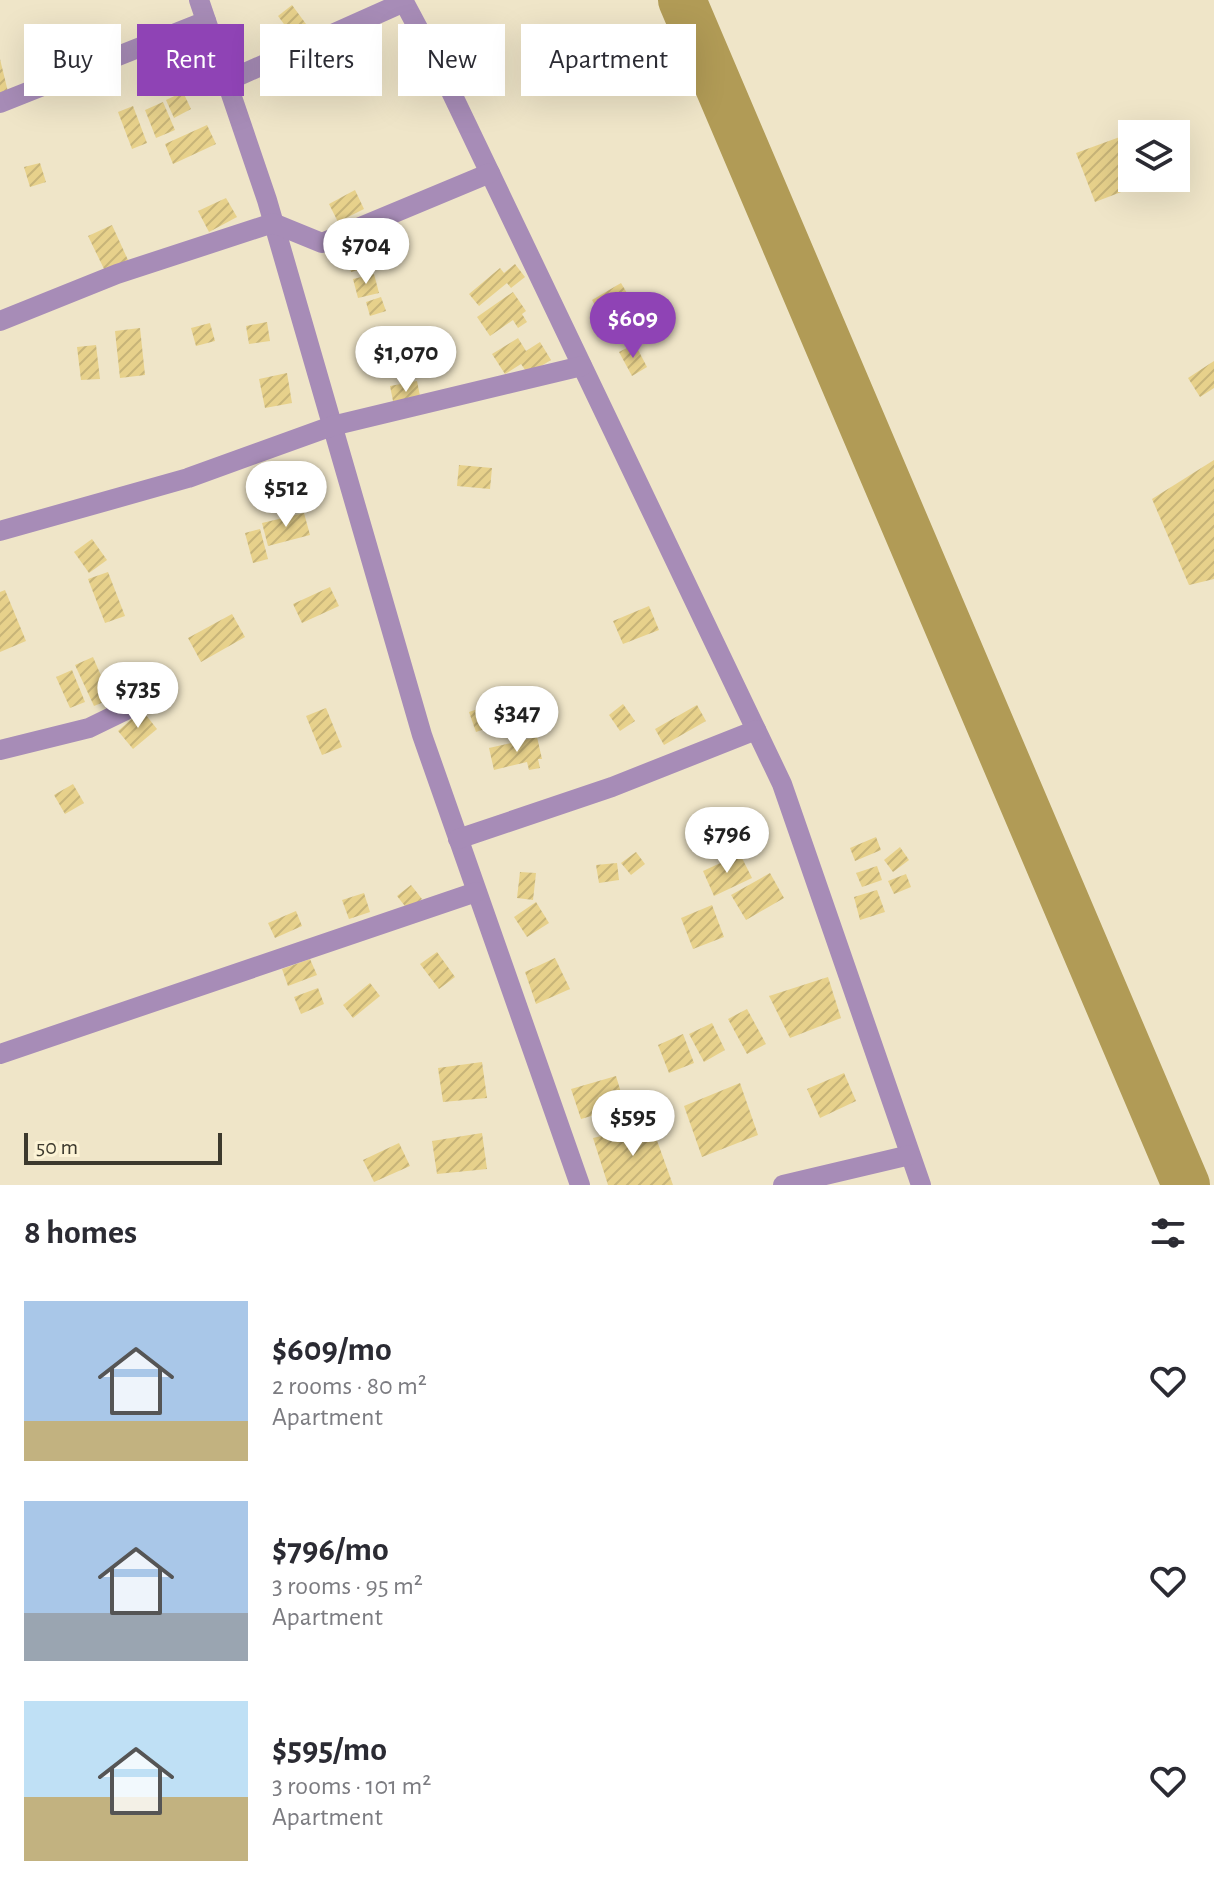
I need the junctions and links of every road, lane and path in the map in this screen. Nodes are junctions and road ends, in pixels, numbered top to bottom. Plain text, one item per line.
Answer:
1 (199, 0) edge
2 (403, 1) edge
3 (206, 21) junction
4 (207, 24) edge
5 (244, 73) edge
6 (232, 96) edge
7 (0, 103) edge
8 (490, 173) junction
9 (273, 223) junction
10 (0, 321) edge
11 (582, 366) junction
12 (332, 426) junction
13 (0, 531) edge
14 (126, 710) dead end
15 (756, 730) junction
16 (0, 750) edge
17 (458, 839) junction
18 (476, 892) junction
19 (0, 1054) edge
20 (910, 1155) junction
21 (580, 1185) edge
22 (783, 1185) edge
23 (921, 1185) edge

1 - 3 street
2 - 5 street
2 - 8 street
3 - 4 street
3 - 7 street
6 - 9 street
8 - 9 street
8 - 11 street
9 - 10 street
9 - 12 street
11 - 12 street
11 - 15 street
12 - 13 street
12 - 17 street
14 - 16 street
15 - 17 street
15 - 20 street
17 - 18 street
18 - 19 street
18 - 21 street
20 - 22 street
20 - 23 street

